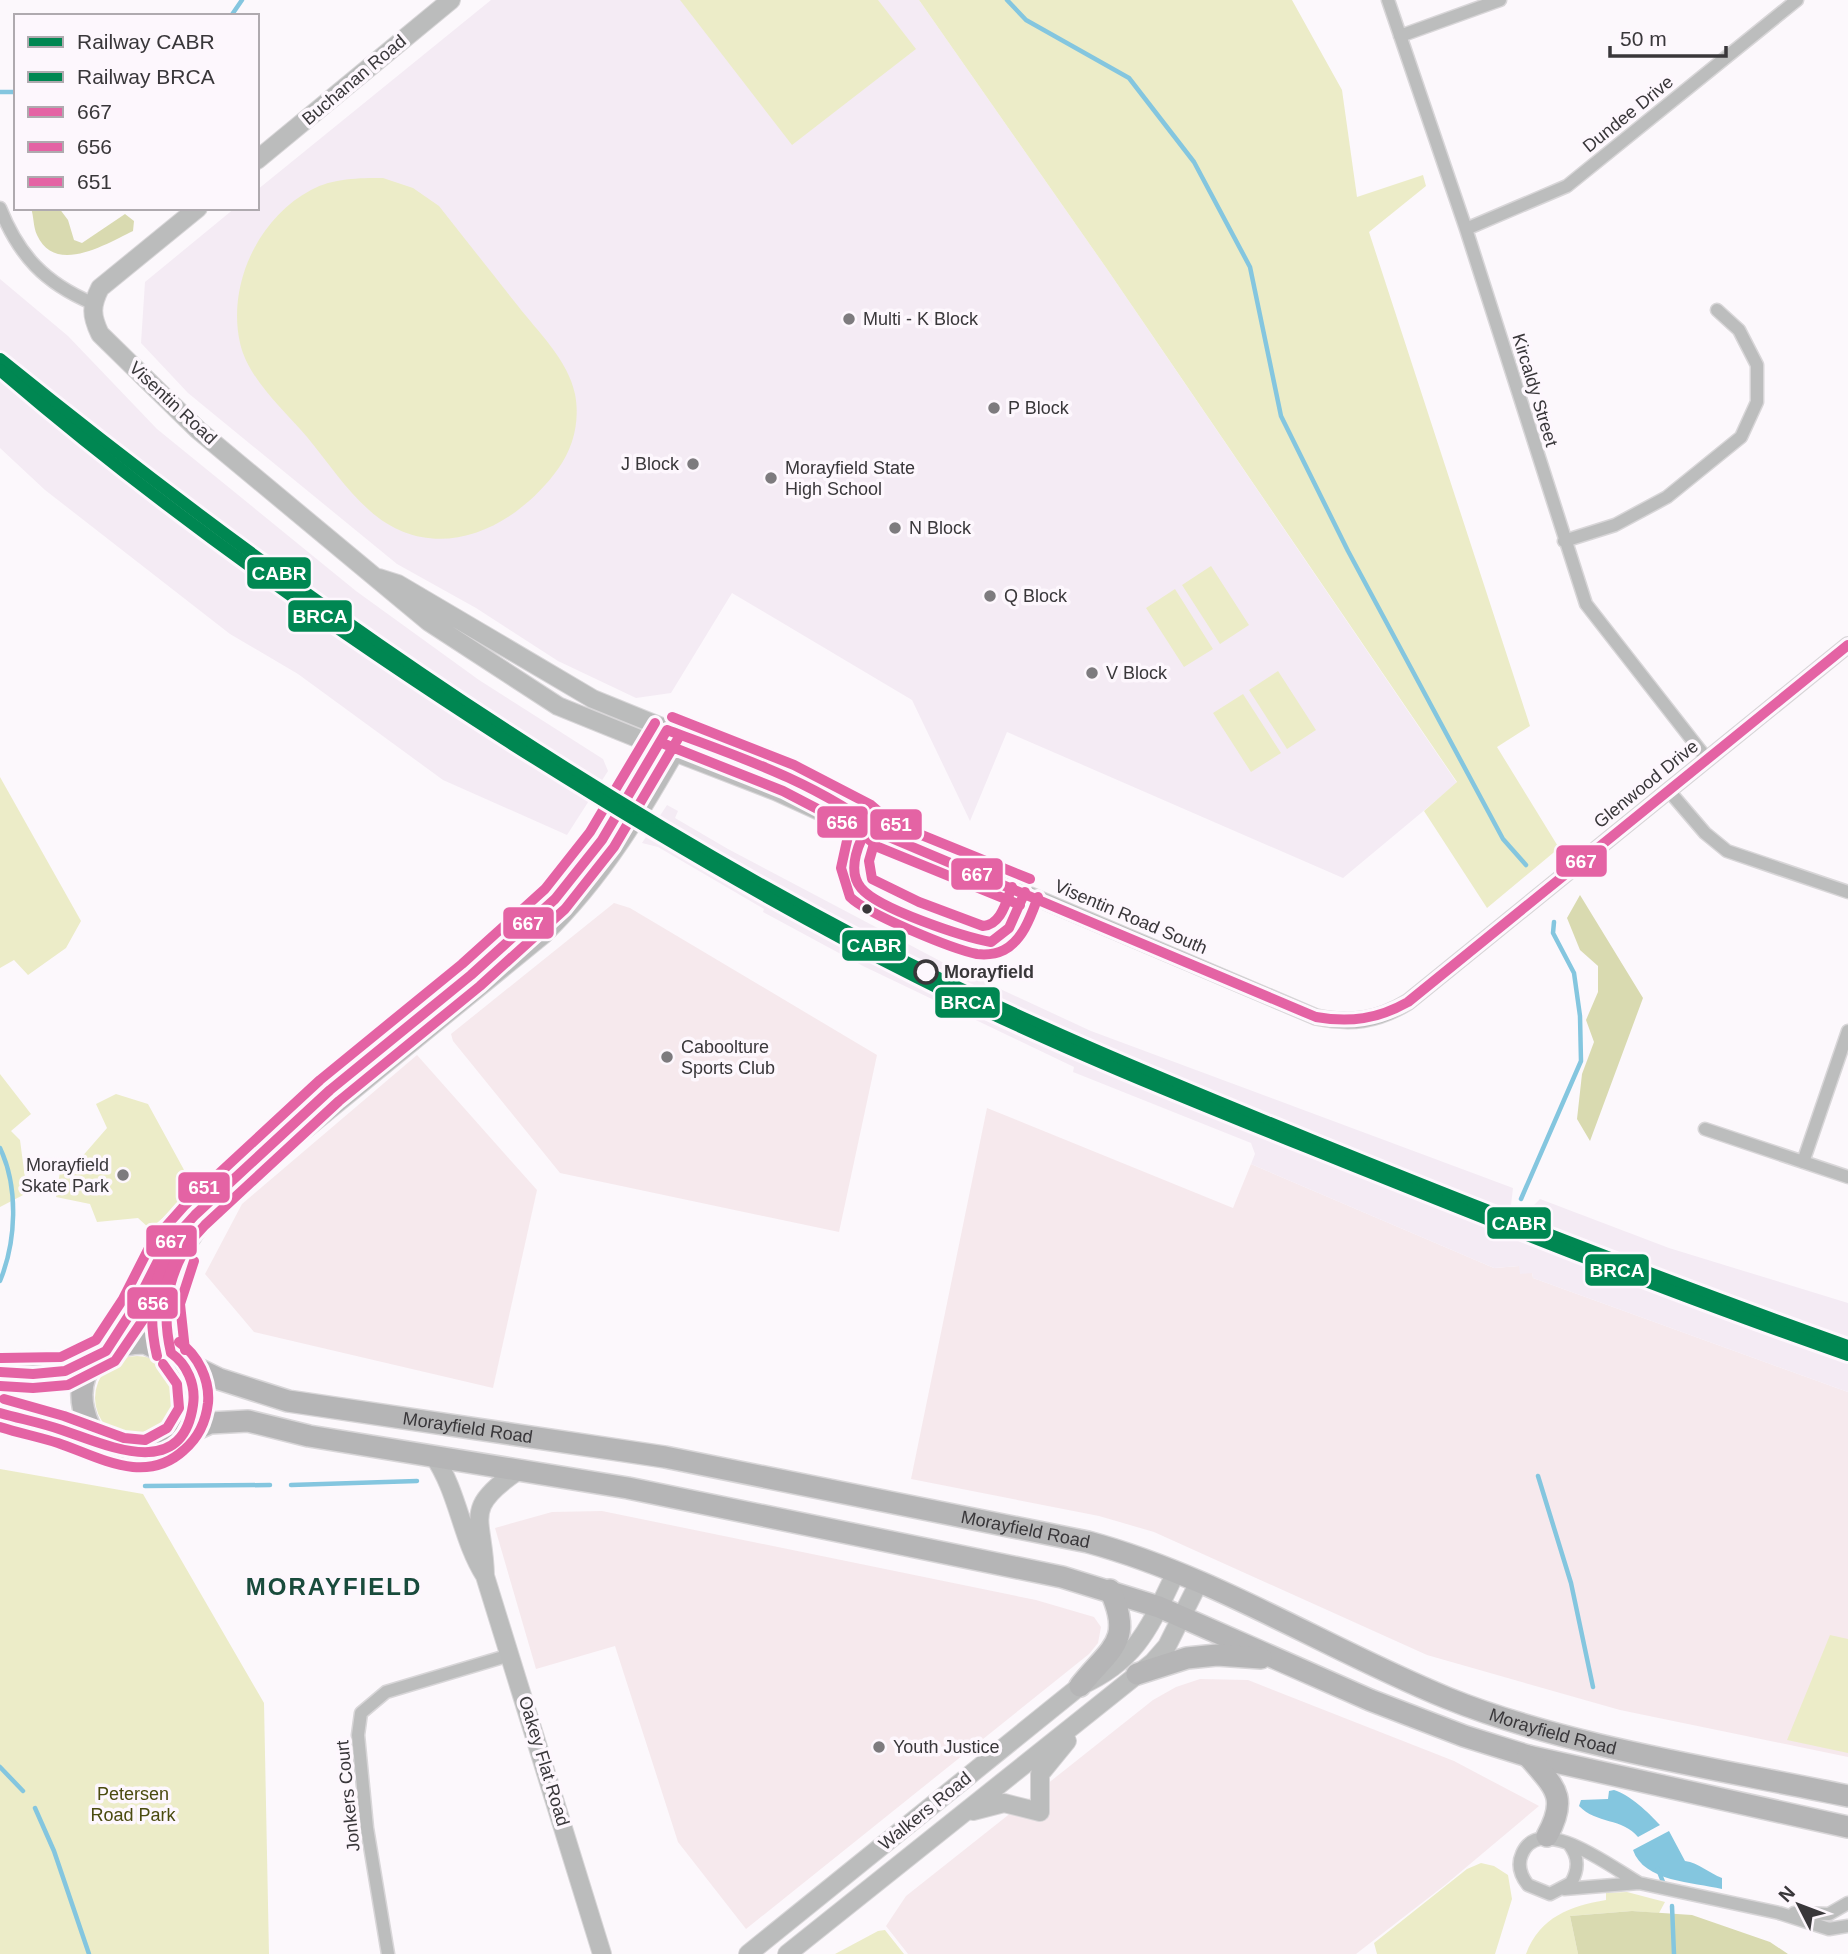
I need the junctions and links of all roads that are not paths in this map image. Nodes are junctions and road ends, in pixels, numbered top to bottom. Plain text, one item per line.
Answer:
1 (451, 0) edge
2 (1388, 0) edge
3 (1500, 0) edge
4 (1797, 0) edge
5 (1401, 36) junction
6 (259, 158) edge
7 (0, 210) edge
8 (196, 210) edge
9 (1466, 229) junction
10 (92, 303) junction
11 (1717, 310) dead end
12 (1564, 541) junction
13 (379, 578) junction
14 (1848, 645) edge
15 (667, 730) junction
16 (684, 736) junction
17 (657, 747) junction
18 (674, 753) junction
19 (1707, 759) junction
20 (1669, 791) junction
21 (884, 835) junction
22 (1848, 892) edge
23 (1365, 1021) joint
24 (1848, 1031) edge
25 (1704, 1129) dead end
26 (1803, 1162) junction
27 (1848, 1177) edge
28 (102, 1354) junction
29 (174, 1355) junction
30 (1, 1372) edge
31 (0, 1413) edge
32 (179, 1437) junction
33 (101, 1445) junction
34 (433, 1455) junction
35 (519, 1470) junction
36 (1176, 1572) junction
37 (485, 1576) junction
38 (1199, 1582) junction
39 (1110, 1590) junction
40 (1159, 1607) junction
41 (1183, 1617) junction
42 (510, 1655) junction
43 (1273, 1656) junction
44 (1137, 1674) junction
45 (1080, 1686) junction
46 (1092, 1711) junction
47 (1528, 1756) junction
48 (1848, 1796) edge
49 (963, 1814) junction
50 (1848, 1826) edge
51 (1547, 1836) junction
52 (1569, 1844) junction
53 (1639, 1883) junction
54 (1564, 1889) junction
55 (1848, 1903) edge
56 (1779, 1913) junction
57 (1848, 1926) edge
58 (600, 1952) edge
59 (792, 1952) edge
60 (388, 1954) edge
61 (748, 1954) edge

1 - 6 main road, Buchanan Road
2 - 5 street, Kircaldy Street
3 - 5 street
4 - 9 street, Dundee Drive
5 - 9 street, Kircaldy Street
7 - 10 street
8 - 10 main road
9 - 12 street, Kircaldy Street
10 - 13 main road, Visentin Road
11 - 12 street
12 - 19 street, Kircaldy Street
13 - 15 main road, Visentin Road
13 - 17 main road, Visentin Road
14 - 19 street, Glenwood Drive
15 - 16 main road, Visentin Road
15 - 17 main road
16 - 18 main road
16 - 21 street, Visentin Road South
17 - 18 main road, Visentin Road
17 - 28 main road
18 - 21 street, Visentin Road South
18 - 29 main road
19 - 20 street, Glenwood Drive
20 - 22 street
20 - 23 street, Glenwood Drive
21 - 23 street, Visentin Road South
24 - 26 street
25 - 26 street
26 - 27 street
28 - 29 main road
28 - 30 main road
28 - 33 main road
29 - 32 main road
29 - 36 main road, Morayfield Road
31 - 33 main road
32 - 33 main road
32 - 34 main road, Morayfield Road
34 - 35 main road, Morayfield Road
34 - 37 main road, Oakey Flat Road
35 - 37 main road, Oakey Flat Road
35 - 39 main road, Morayfield Road
36 - 38 main road, Morayfield Road
36 - 40 main road, Walkers Road
37 - 42 main road, Oakey Flat Road
38 - 41 main road, Walkers Road
38 - 48 main road, Morayfield Road
39 - 40 main road, Morayfield Road
39 - 45 main road
40 - 41 main road, Morayfield Road
40 - 45 main road, Walkers Road
41 - 43 main road, Morayfield Road
41 - 44 main road, Walkers Road
42 - 58 main road, Oakey Flat Road
42 - 60 street, Jonkers Court
43 - 44 main road
43 - 47 main road, Morayfield Road
44 - 46 main road, Walkers Road
45 - 61 main road, Walkers Road
46 - 49 main road, Walkers Road
46 - 49 main road
47 - 50 main road, Morayfield Road
47 - 51 main road
49 - 59 main road, Walkers Road
51 - 52 street
51 - 54 street
52 - 53 street
52 - 54 street
53 - 54 street
53 - 56 street
55 - 56 street
56 - 57 street

